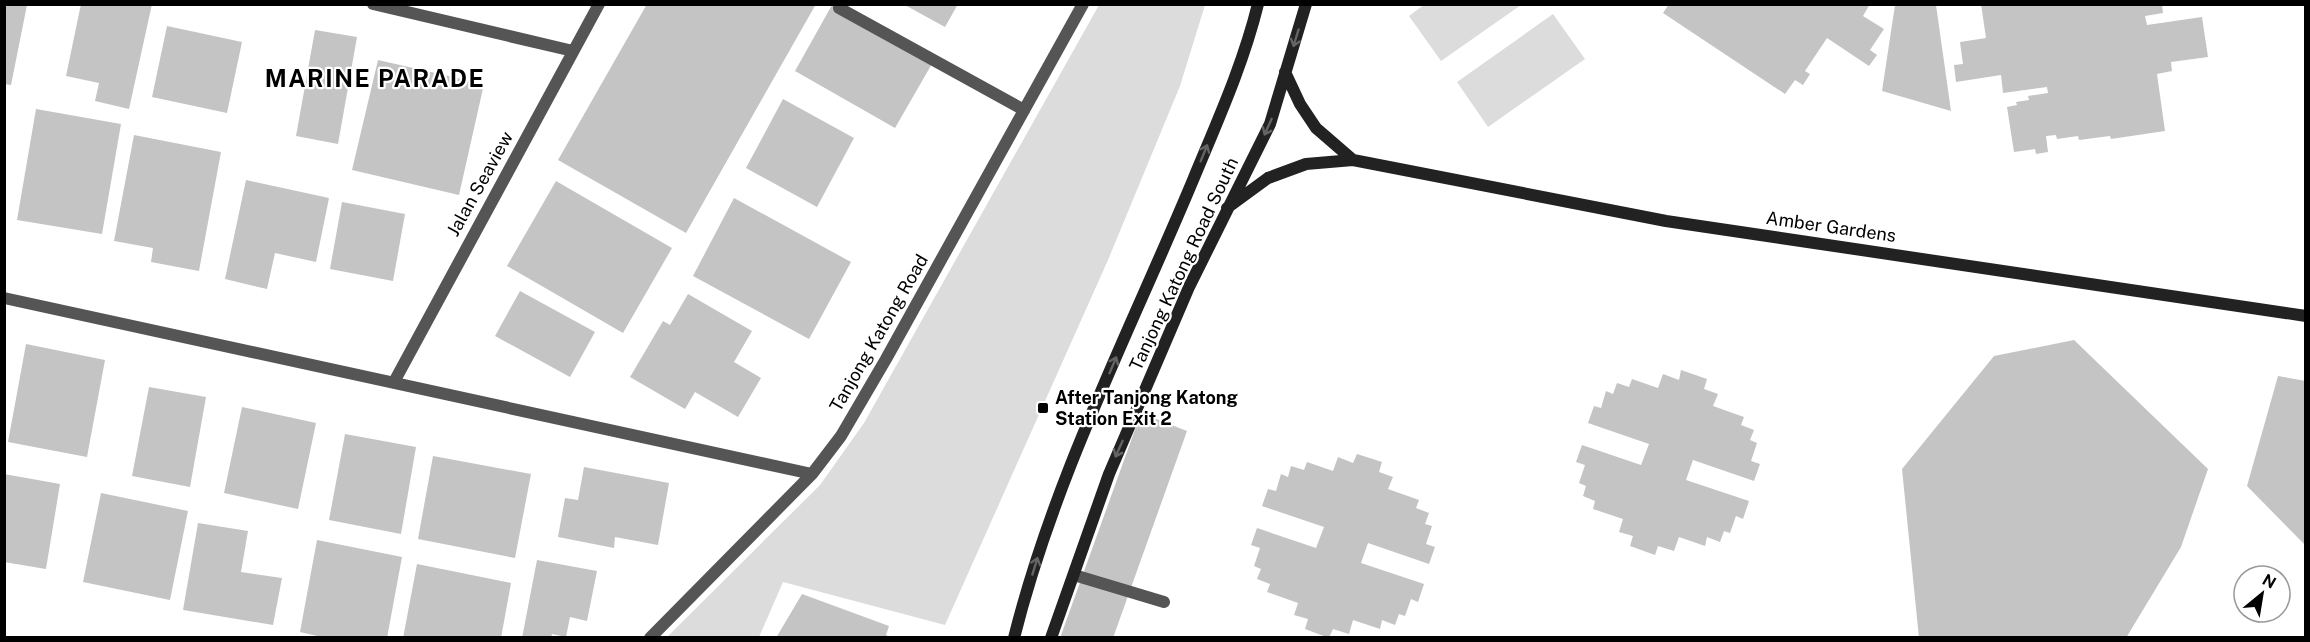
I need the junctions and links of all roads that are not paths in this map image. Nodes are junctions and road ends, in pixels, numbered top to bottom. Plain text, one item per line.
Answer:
1 (373, 4) edge
2 (599, 4) edge
3 (1083, 4) edge
4 (1258, 4) edge
5 (1306, 4) edge
6 (839, 8) dead end
7 (573, 51) junction
8 (1285, 72) junction
9 (1024, 111) junction
10 (1353, 160) junction
11 (1227, 208) junction
12 (4, 298) edge
13 (2306, 316) edge
14 (394, 382) junction
15 (812, 474) junction
16 (1074, 574) junction
17 (1164, 602) dead end
18 (650, 638) edge
19 (1014, 638) edge
20 (1052, 638) edge

1 - 7 street
2 - 7 street, Jalan Seaview
3 - 9 street, Tanjong Katong Road
19 -> 4 main road, Tanjong Katong Road South
5 -> 8 main road, Tanjong Katong Road South
6 - 9 street
7 - 14 street, Jalan Seaview
8 - 10 main road
8 -> 11 main road, Tanjong Katong Road South
9 - 15 street, Tanjong Katong Road
10 - 11 main road
10 - 13 main road, Amber Gardens
11 -> 16 main road, Tanjong Katong Road South
12 - 14 street
14 - 15 street
15 - 18 street, Tanjong Katong Road
16 - 17 street
16 - 20 main road, Tanjong Katong Road South

